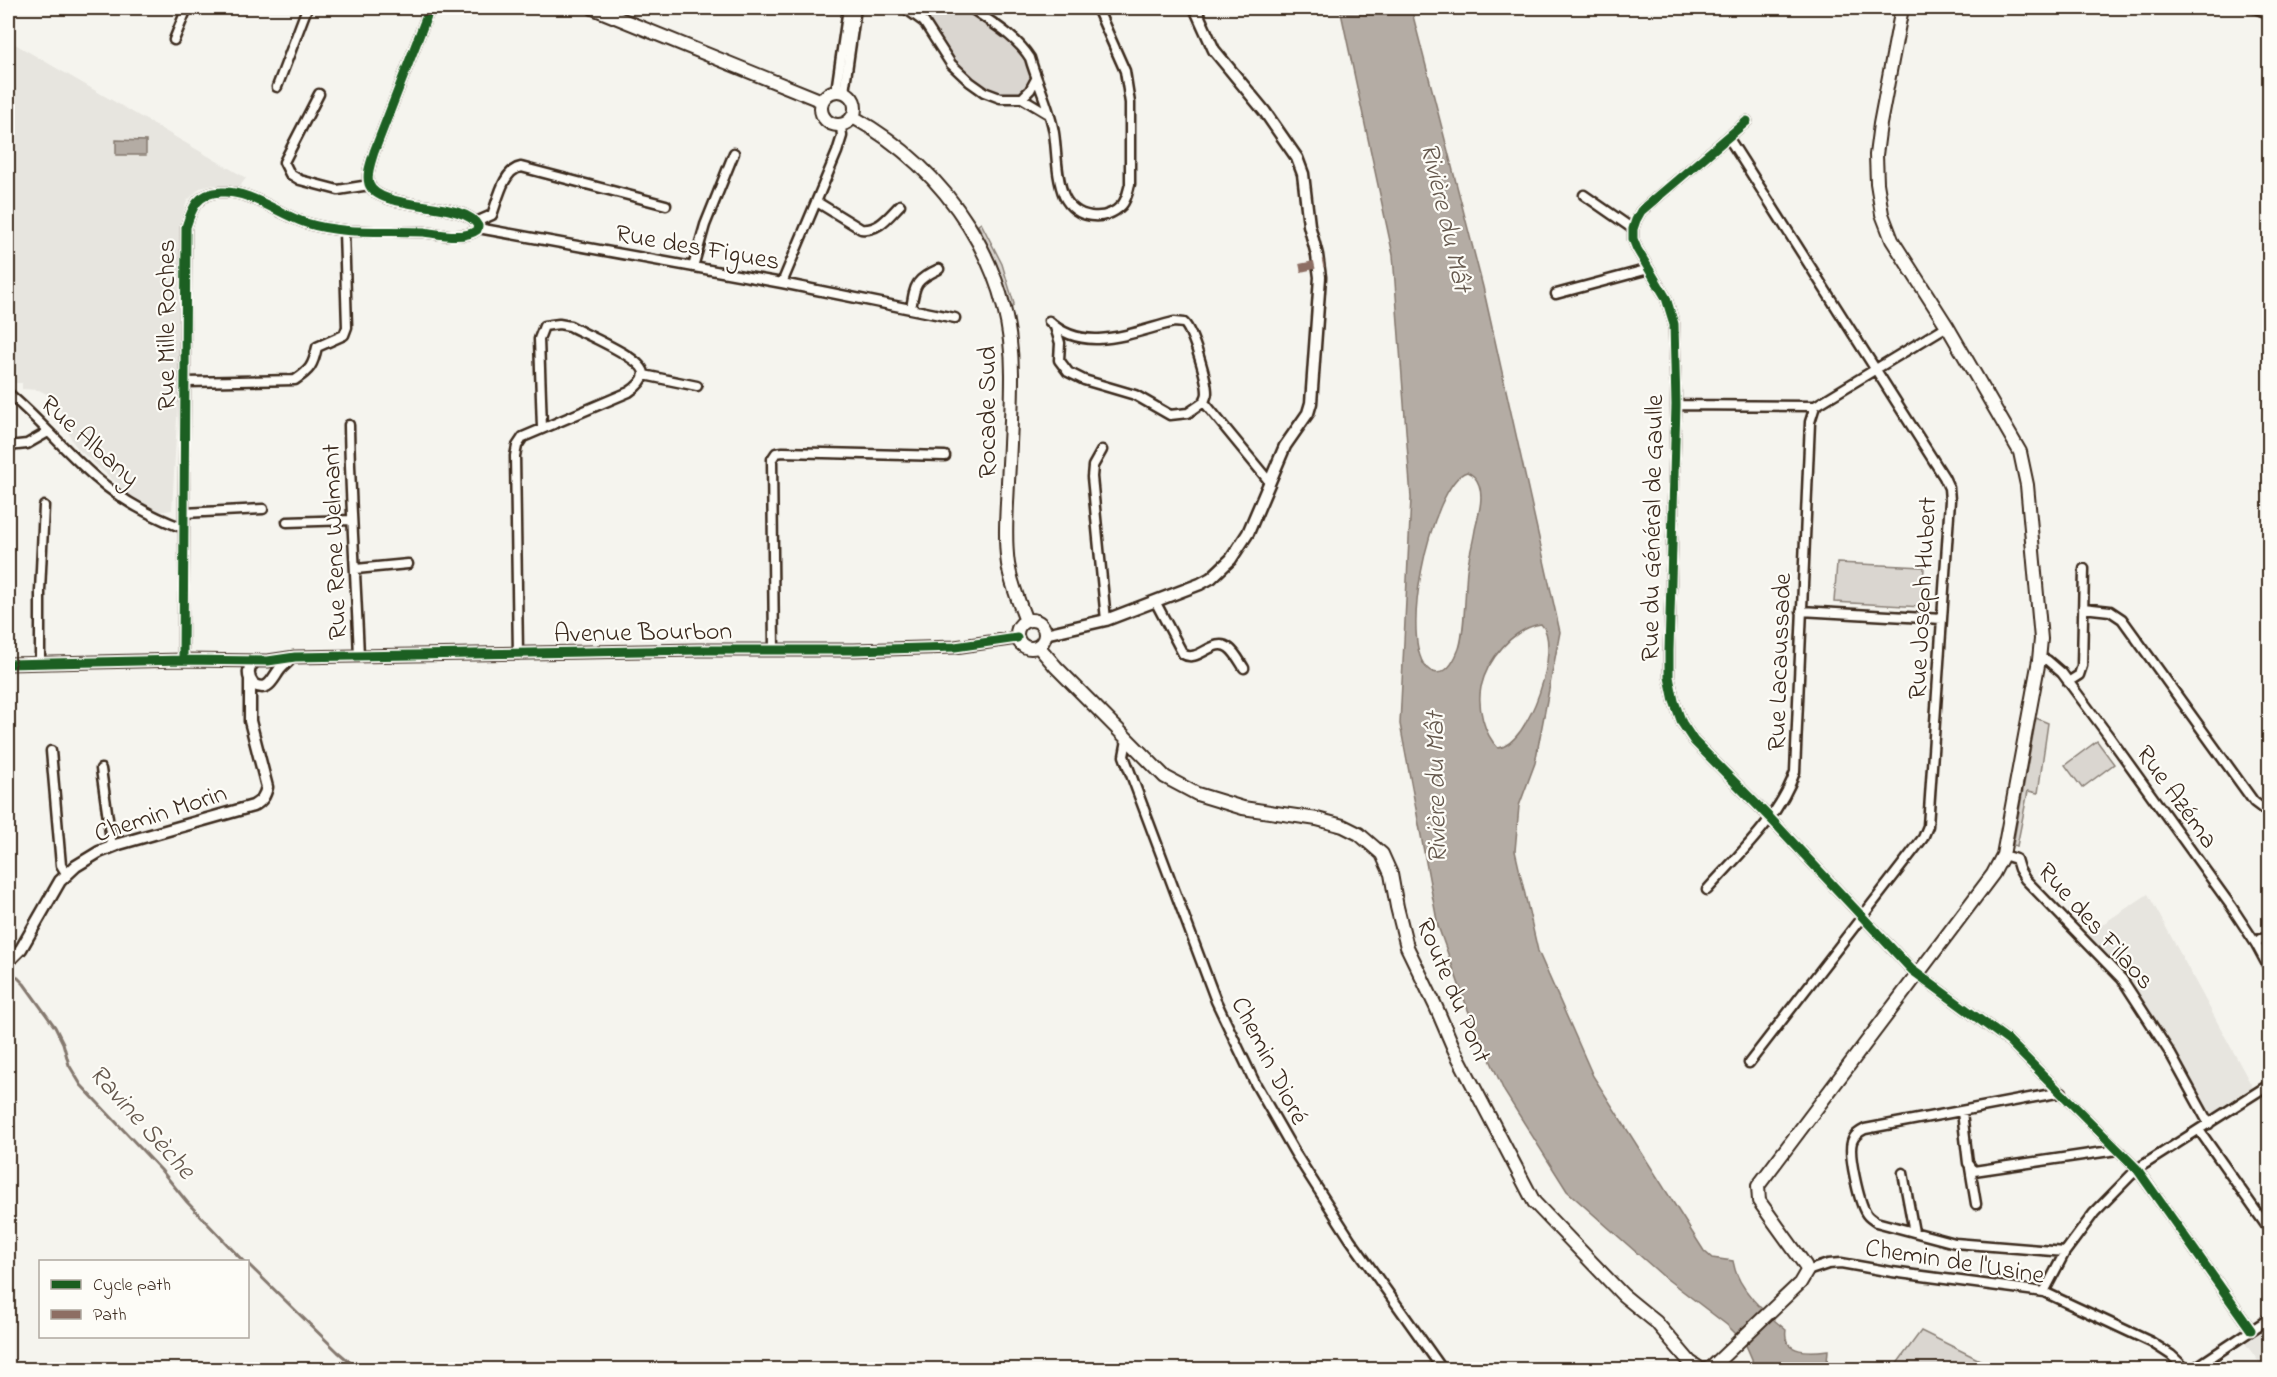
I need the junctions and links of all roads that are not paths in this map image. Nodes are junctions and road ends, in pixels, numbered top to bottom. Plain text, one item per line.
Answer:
1 (187, 8) edge
2 (307, 8) edge
3 (429, 8) edge
4 (593, 8) edge
5 (848, 8) edge
6 (856, 8) edge
7 (905, 8) edge
8 (971, 8) edge
9 (1097, 8) edge
10 (1195, 8) edge
11 (1902, 8) edge
12 (2255, 8) edge
13 (2270, 14) edge
14 (174, 40) dead end
15 (1036, 79) junction
16 (277, 87) dead end
17 (840, 92) junction
18 (319, 94) dead end
19 (1022, 98) junction
20 (822, 101) junction
21 (1048, 113) junction
22 (853, 117) junction
23 (1747, 121) dead end
24 (841, 126) junction
25 (1728, 137) junction
26 (734, 153) dead end
27 (369, 185) junction
28 (1584, 195) dead end
29 (817, 202) junction
30 (666, 205) dead end
31 (900, 205) dead end
32 (477, 225) junction
33 (1633, 229) junction
34 (344, 231) junction
35 (693, 267) junction
36 (939, 269) dead end
37 (1649, 269) junction
38 (782, 283) junction
39 (1556, 294) dead end
40 (911, 309) junction
41 (955, 318) dead end
42 (1947, 327) junction
43 (1875, 371) junction
44 (644, 375) junction
45 (186, 382) junction
46 (698, 386) dead end
47 (8, 393) edge
48 (1204, 402) junction
49 (1676, 405) junction
50 (1815, 406) junction
51 (349, 425) dead end
52 (542, 428) junction
53 (48, 432) junction
54 (8, 446) edge
55 (1102, 450) dead end
56 (945, 456) dead end
57 (1269, 480) junction
58 (44, 506) dead end
59 (263, 509) dead end
60 (184, 513) junction
61 (351, 520) junction
62 (287, 522) dead end
63 (183, 528) junction
64 (408, 564) dead end
65 (356, 568) junction
66 (2084, 569) dead end
67 (1155, 601) junction
68 (2083, 608) junction
69 (1801, 611) junction
70 (1942, 619) junction
71 (1106, 620) junction
72 (1026, 621) junction
73 (1045, 634) junction
74 (1017, 638) junction
75 (1038, 646) junction
76 (774, 650) junction
77 (518, 654) junction
78 (359, 656) junction
79 (292, 658) junction
80 (183, 660) junction
81 (2039, 660) junction
82 (256, 661) junction
83 (268, 661) junction
84 (235, 662) junction
85 (40, 663) junction
86 (8, 664) edge
87 (1244, 668) dead end
88 (275, 676) junction
89 (249, 677) junction
90 (2068, 682) junction
91 (263, 687) junction
92 (249, 707) junction
93 (1127, 740) junction
94 (51, 751) dead end
95 (101, 769) dead end
96 (2270, 814) edge
97 (1770, 818) junction
98 (112, 847) junction
99 (2003, 855) junction
100 (67, 875) junction
101 (1707, 890) dead end
102 (1862, 917) junction
103 (2270, 938) edge
104 (2256, 944) junction
105 (8, 962) edge
106 (2270, 970) edge
107 (1916, 974) junction
108 (1749, 1063) dead end
109 (2270, 1084) edge
110 (2061, 1092) junction
111 (1962, 1112) junction
112 (2209, 1124) junction
113 (2199, 1130) junction
114 (2117, 1150) junction
115 (1970, 1168) junction
116 (2136, 1169) junction
117 (1903, 1173) dead end
118 (1976, 1204) dead end
119 (2270, 1231) edge
120 (1914, 1232) junction
121 (2065, 1252) junction
122 (1807, 1271) junction
123 (2044, 1292) junction
124 (2270, 1318) edge
125 (2251, 1330) junction
126 (1706, 1369) edge
127 (1443, 1370) edge
128 (2187, 1370) edge
129 (2193, 1370) edge

1 - 14 street
2 - 16 street
3 - 27 street
4 - 20 main road
5 - 17 street
6 - 17 street
7 - 19 street
8 - 15 street
9 - 21 street
10 - 57 street
11 - 42 main road
12 - 13 street
15 - 19 street
15 - 21 street
17 - 20 main road
17 - 22 main road
18 - 27 street
19 - 21 street
20 - 24 main road
22 - 24 main road
22 - 72 main road, Rocade Sud
23 - 25 street
24 - 29 street
25 - 33 street
25 - 43 street, Rue Joseph Hubert
26 - 35 street
27 - 32 street
28 - 33 street
29 - 31 street
29 - 38 street
30 - 32 street
32 - 34 street, Rue Mille Roches
32 - 35 street, Rue des Figues
33 - 37 street, Rue du Général de Gaulle
34 - 45 street
34 - 45 street, Rue Mille Roches
35 - 38 street, Rue des Figues
36 - 40 street
37 - 39 street
37 - 49 street, Rue du Général de Gaulle
38 - 40 street, Rue des Figues
40 - 41 street, Rue des Figues
42 - 43 street
42 - 81 main road
43 - 50 street
43 - 70 street, Rue Joseph Hubert
44 - 46 street
44 - 52 street
44 - 52 street
45 - 60 street, Rue Mille Roches
47 - 53 street, Rue Albany
48 - 48 street
48 - 57 street
49 - 50 street
49 - 97 street, Rue du Général de Gaulle
50 - 69 street, Rue Lacaussade
51 - 61 street, Rue Rene Welmant
52 - 77 street, Avenue Bourbon
53 - 54 street
53 - 63 street, Rue Albany
55 - 71 street
56 - 76 street
57 - 67 street
58 - 85 street
59 - 60 street
60 - 63 street, Rue Mille Roches
61 - 62 street
61 - 65 street, Rue Rene Welmant
63 - 80 street, Rue Mille Roches
64 - 65 street
65 - 78 street, Rue Rene Welmant
66 - 68 street
67 - 71 street
67 - 87 street
68 - 90 street
68 - 96 street
69 - 70 street
69 - 97 street, Rue Lacaussade
70 - 102 street, Rue Joseph Hubert
71 - 73 street
72 - 73 main road
72 - 74 main road
73 - 75 main road
74 - 75 main road
74 - 76 street, Avenue Bourbon
75 - 93 main road, Route du Pont
76 - 77 street, Avenue Bourbon
77 - 78 street, Avenue Bourbon
78 - 79 street, Avenue Bourbon
79 - 83 street, Avenue Bourbon
79 - 88 street
80 - 84 street
80 - 85 street
81 - 90 street, Rue Azéma
81 - 99 main road
82 - 83 street
82 - 84 street
82 - 89 street
83 - 88 street
84 - 89 street
85 - 86 street
88 - 91 street
89 - 91 street
89 - 92 street, Chemin Morin
90 - 104 street, Rue Azéma
91 - 92 street
92 - 98 street, Chemin Morin
93 - 126 main road, Route du Pont
93 - 127 street, Chemin Dioré
94 - 100 street
95 - 98 street
97 - 101 street, Rue Lacaussade
97 - 102 street, Rue du Général de Gaulle
98 - 100 street, Chemin Morin
99 - 107 main road
99 - 112 street, Rue des Filaos
100 - 105 street, Chemin Morin
102 - 107 street, Rue du Général de Gaulle
102 - 108 street, Rue Joseph Hubert
103 - 104 street
104 - 106 street, Rue Azéma
107 - 110 street, Rue du Général de Gaulle
107 - 122 main road
109 - 112 street
110 - 111 street
110 - 114 street, Rue du Général de Gaulle
111 - 115 street
111 - 120 street
112 - 113 street
113 - 116 street
113 - 119 street
114 - 115 street
114 - 116 street, Rue du Général de Gaulle
115 - 118 street
116 - 121 street
116 - 125 street, Rue du Général de Gaulle
117 - 120 street
120 - 121 street
121 - 123 street
122 - 123 street, Chemin de l'Usine
122 - 126 main road
123 - 128 street, Chemin de l'Usine
124 - 125 street
125 - 129 street

